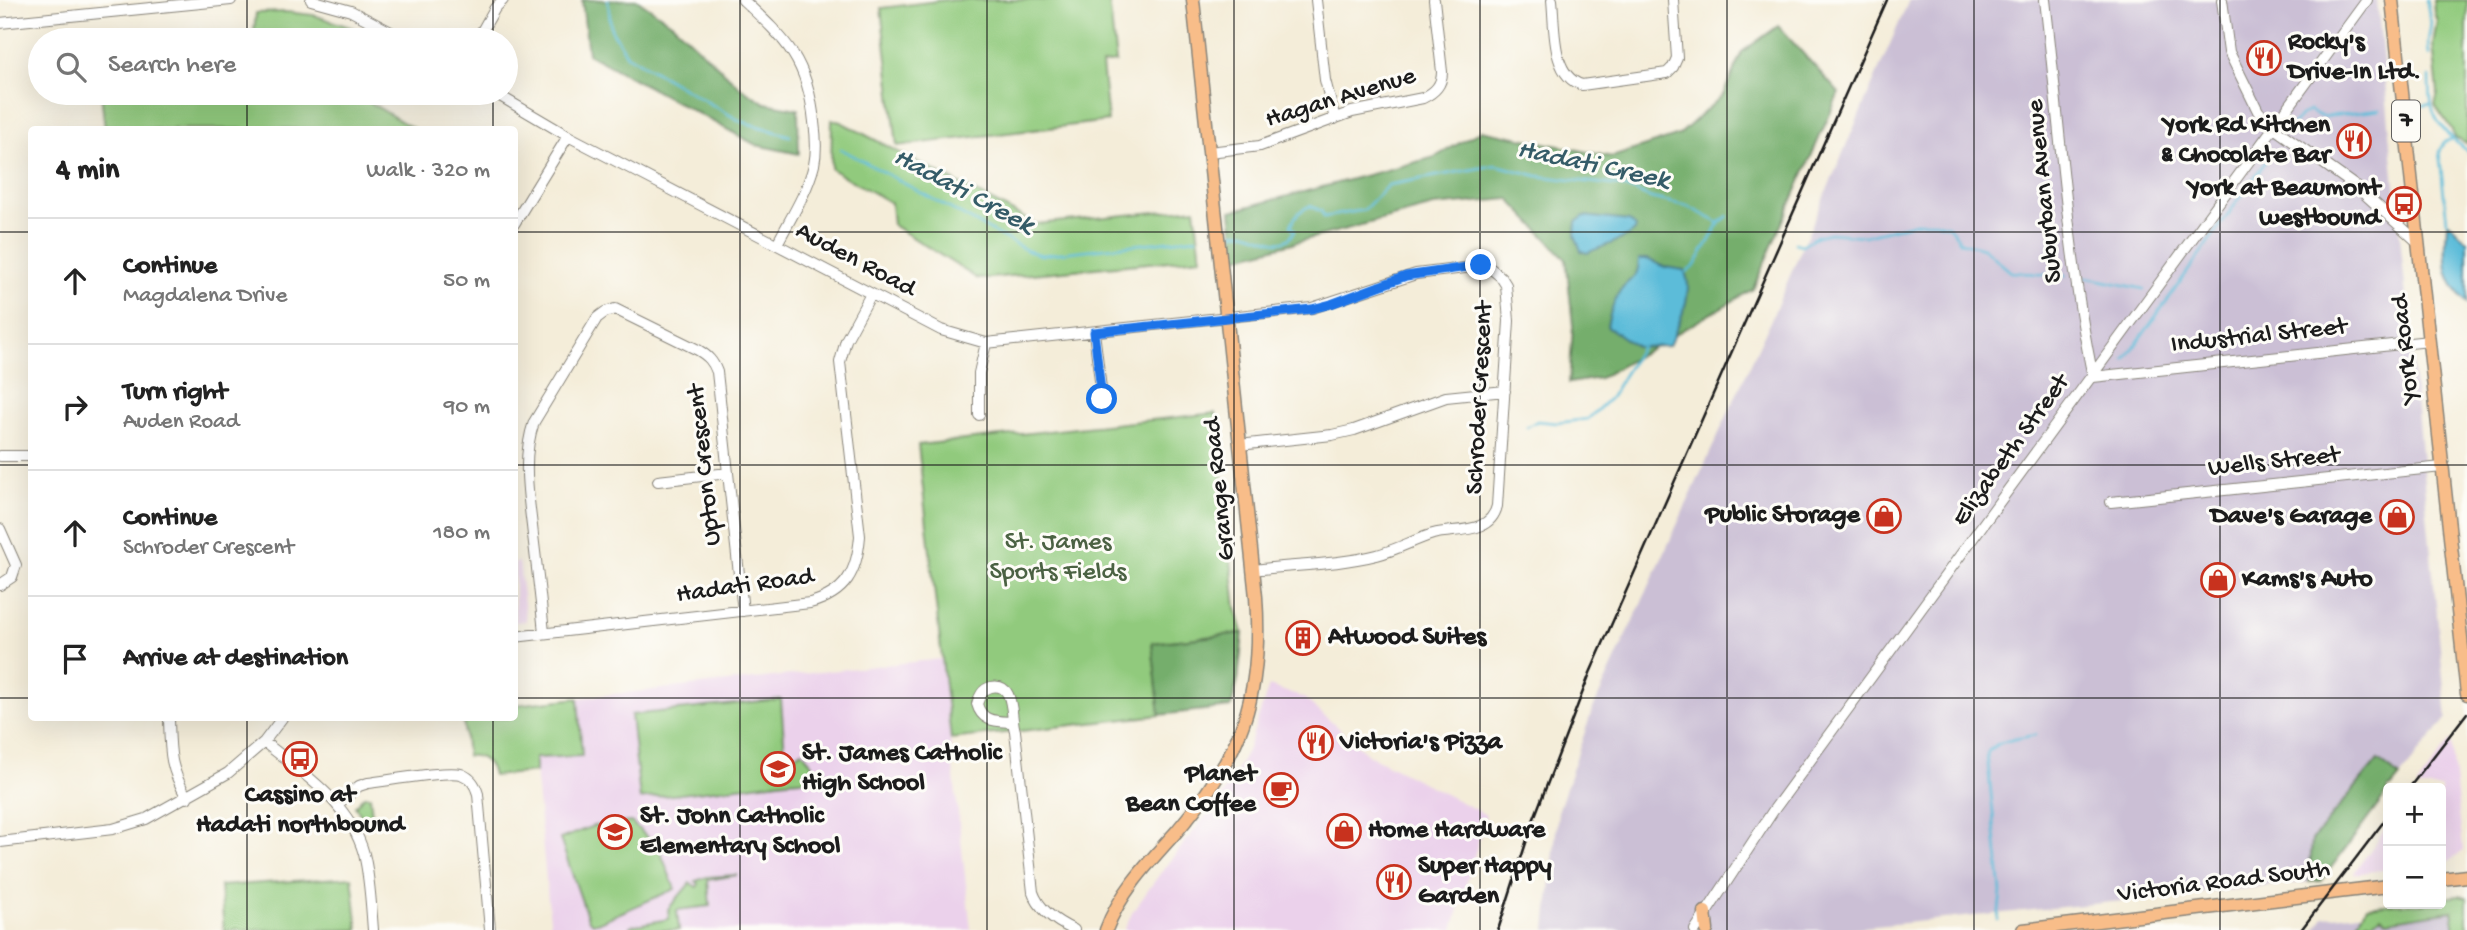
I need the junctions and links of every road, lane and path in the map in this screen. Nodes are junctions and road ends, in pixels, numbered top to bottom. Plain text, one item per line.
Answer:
1 (231, 0) edge
2 (311, 0) edge
3 (503, 0) edge
4 (1193, 0) edge
5 (1316, 0) edge
6 (1434, 0) edge
7 (1552, 0) edge
8 (1673, 0) edge
9 (2045, 0) edge
10 (2222, 0) edge
11 (2367, 0) edge
12 (2392, 0) edge
13 (747, 1) edge
14 (494, 4) edge
15 (0, 23) edge
16 (384, 28) edge
17 (483, 28) edge
18 (515, 105) edge
19 (1335, 118) junction
20 (2274, 128) junction
21 (568, 136) junction
22 (1209, 152) junction
23 (518, 217) edge
24 (2419, 243) junction
25 (777, 244) junction
26 (871, 294) junction
27 (1226, 318) junction
28 (1094, 332) junction
29 (2429, 341) junction
30 (986, 343) junction
31 (2093, 377) junction
32 (1505, 391) junction
33 (1102, 405) dead end
34 (979, 415) dead end
35 (1239, 445) junction
36 (0, 456) edge
37 (28, 456) edge
38 (2442, 467) junction
39 (728, 473) junction
40 (657, 481) dead end
41 (2111, 502) dead end
42 (0, 529) edge
43 (1253, 570) junction
44 (0, 585) edge
45 (743, 611) junction
46 (544, 633) junction
47 (518, 636) edge
48 (2467, 694) edge
49 (169, 721) edge
50 (280, 721) edge
51 (1011, 722) dead end
52 (264, 742) junction
53 (187, 797) junction
54 (338, 804) junction
55 (0, 842) edge
56 (2467, 876) edge
57 (2446, 878) edge
58 (2383, 887) edge
59 (1705, 912) junction
60 (2077, 927) edge
61 (373, 930) edge
62 (490, 930) edge
63 (1074, 930) edge
64 (1106, 930) edge
65 (1695, 930) edge
66 (1707, 930) edge
67 (2023, 930) edge

1 - 15 street
2 - 16 street
3 - 14 street
4 - 22 main road, Grange Road
5 - 19 street
6 - 19 street, Hagan Avenue
7 - 8 street
9 - 31 street, Suburban Avenue
10 - 20 street
11 - 20 street, Elizabeth Street
12 - 24 main road, York Road / 7
13 - 25 street
14 - 17 street
18 - 21 street, Auden Road
19 - 22 street, Hagan Avenue
20 - 24 street
20 - 31 street, Elizabeth Street
21 - 23 street
21 - 25 street, Auden Road
22 - 27 main road, Grange Road
24 - 29 main road, York Road / 7
25 - 26 street, Auden Road
26 - 30 street, Auden Road
26 - 45 street, Hadati Road
27 - 28 street, Auden Road
27 - 32 street, Schroder Crescent
27 - 35 main road, Grange Road
28 - 30 street, Auden Road
28 - 33 street
29 - 31 street, Industrial Street
29 - 38 main road, York Road / 7
30 - 34 street
31 - 59 street, Elizabeth Street
32 - 35 street
32 - 43 street, Schroder Crescent
35 - 43 main road, Grange Road
36 - 37 street
38 - 41 street, Wells Street
38 - 48 main road, York Road / 7
39 - 40 street
39 - 45 street, Upton Crescent
39 - 46 street, Upton Crescent
42 - 44 street
43 - 64 main road, Grange Road
45 - 46 street, Hadati Road
46 - 47 street, Hadati Road
49 - 53 street
50 - 52 street
51 - 63 street
52 - 53 street
52 - 54 street
53 - 55 street
54 - 61 street
54 - 62 street
56 - 57 main road
58 - 60 main road, Victoria Road South
59 - 65 street, Elizabeth Street
59 - 66 main road
60 - 67 main road, Victoria Road South

